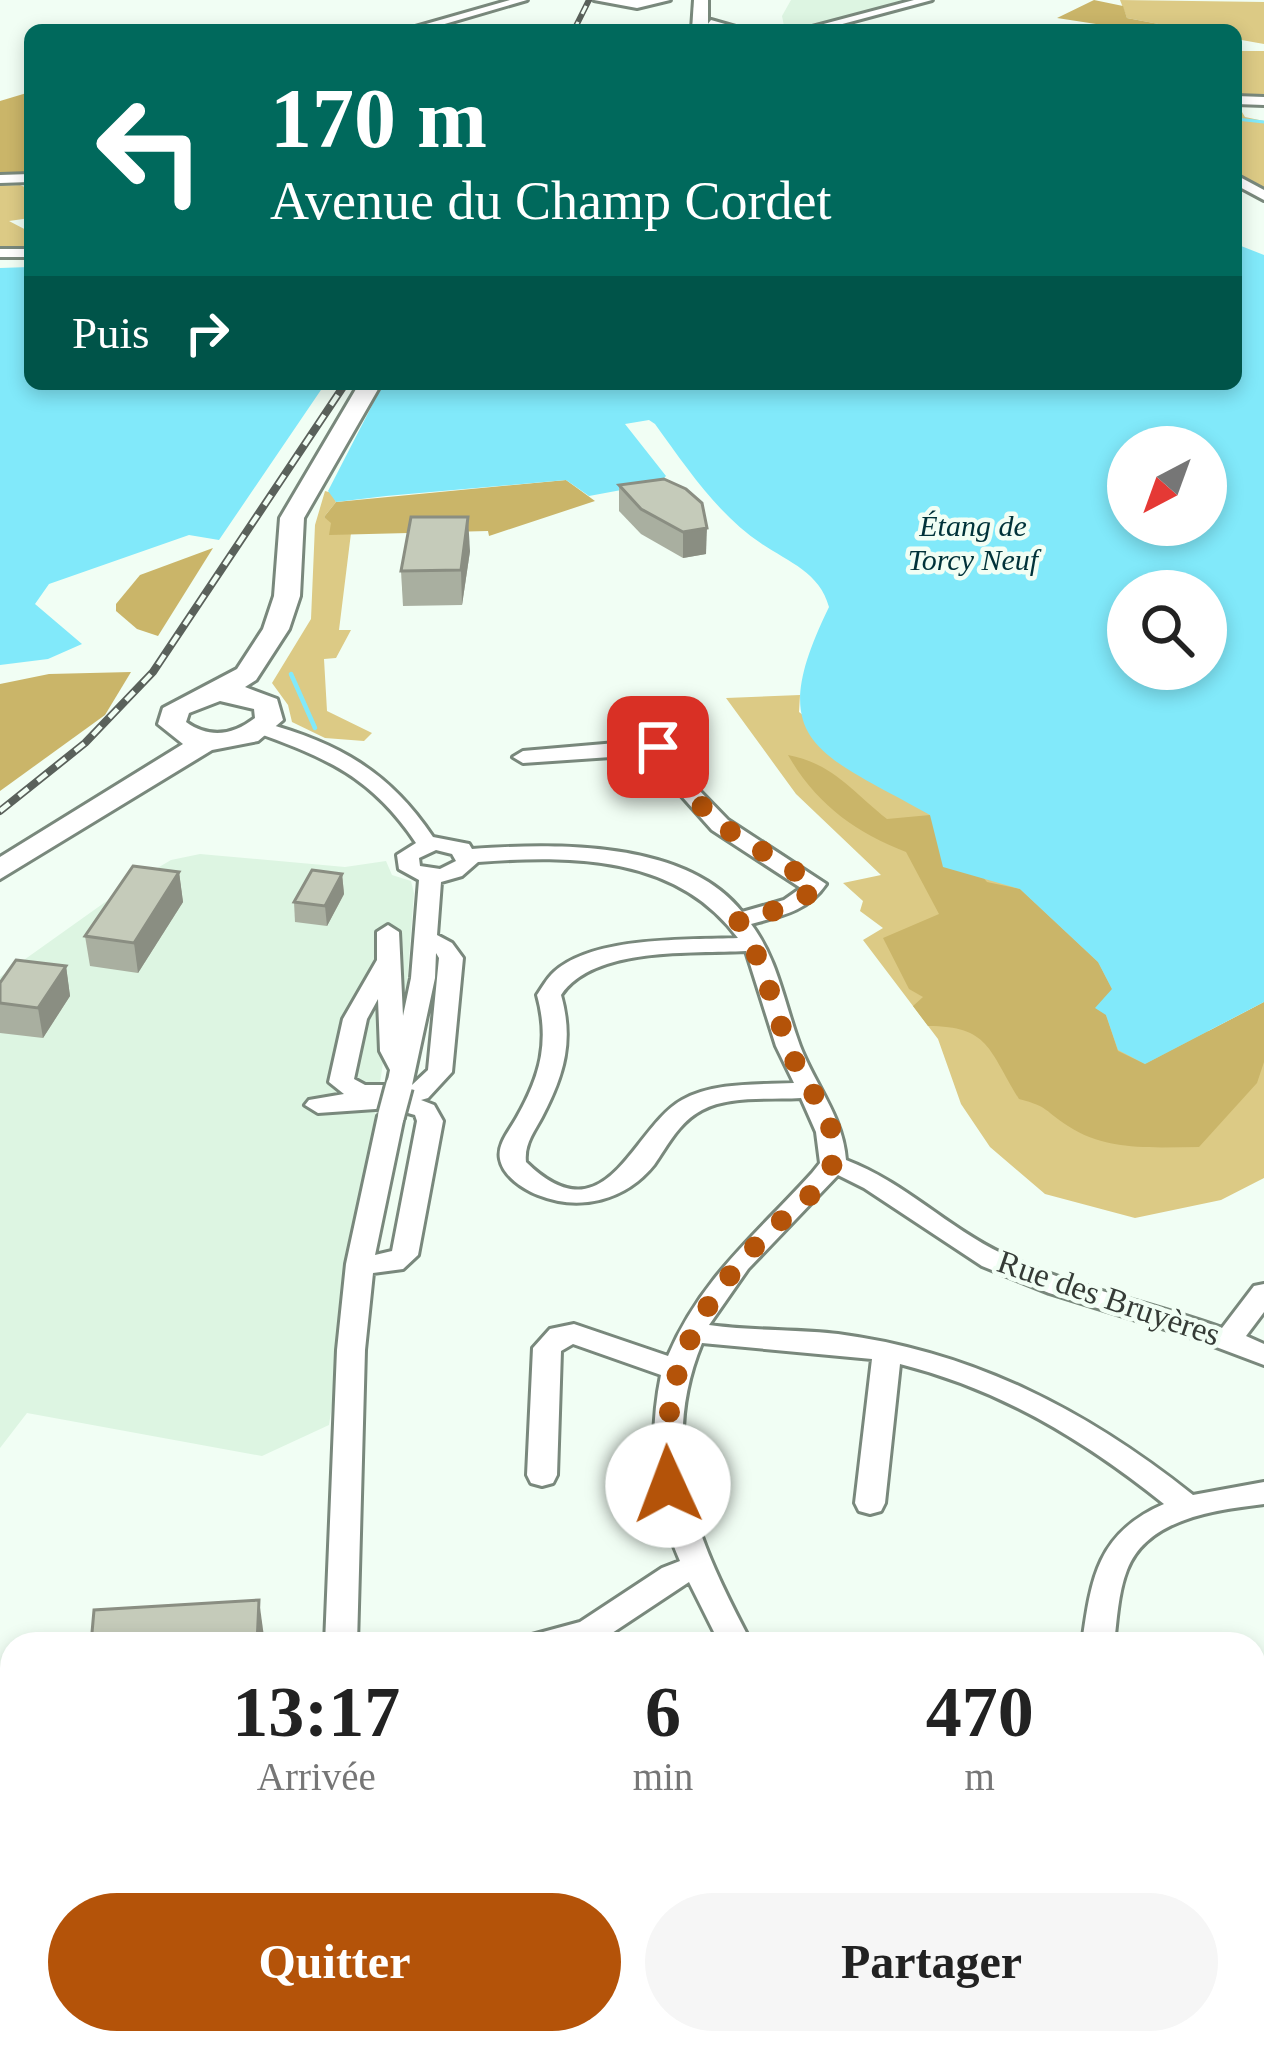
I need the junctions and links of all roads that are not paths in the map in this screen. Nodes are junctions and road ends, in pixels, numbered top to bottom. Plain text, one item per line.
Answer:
1 (522, 0) edge
2 (599, 0) edge
3 (665, 0) edge
4 (927, 0) edge
5 (434, 24) edge
6 (831, 24) edge
7 (367, 390) edge
8 (307, 493) junction
9 (217, 694) junction
10 (259, 699) junction
11 (262, 728) junction
12 (192, 736) junction
13 (523, 758) dead end
14 (427, 844) junction
15 (0, 856) edge
16 (467, 856) junction
17 (0, 870) edge
18 (430, 876) junction
19 (738, 920) junction
20 (388, 932) dead end
21 (427, 939) junction
22 (754, 944) junction
23 (389, 960) junction
24 (399, 1086) junction
25 (809, 1090) junction
26 (318, 1106) dead end
27 (833, 1164) junction
28 (360, 1264) junction
29 (1264, 1293) edge
30 (691, 1331) junction
31 (1229, 1338) junction
32 (887, 1352) junction
33 (1264, 1354) edge
34 (675, 1369) junction
35 (542, 1475) dead end
36 (1264, 1493) edge
37 (870, 1503) dead end
38 (1189, 1507) junction
39 (694, 1568) junction
40 (341, 1632) edge
41 (589, 1632) edge
42 (729, 1632) edge
43 (1101, 1632) edge

1 - 5 street
2 - 3 street
4 - 6 street
7 - 8 main road
8 - 9 main road
8 - 10 main road
9 - 10 main road
9 - 12 main road
10 - 11 main road
11 - 12 main road
11 - 14 street
12 - 15 main road
12 - 17 main road
13 - 19 street
14 - 16 street
14 - 18 street
16 - 18 street
16 - 19 street
18 - 21 street
19 - 22 street
20 - 23 street
21 - 23 street
21 - 24 street
22 - 25 street
22 - 25 street
23 - 24 street
24 - 28 street, bridge
25 - 27 street
26 - 28 street
27 - 30 street
27 - 31 street, Rue des Bruyères
28 - 40 street
29 - 31 street
30 - 32 street
30 - 34 street
31 - 33 street, Rue des Bruyères
32 - 37 street
32 - 38 street
34 - 35 street
34 - 39 street
36 - 38 street
38 - 43 street
39 - 41 street
39 - 42 street

